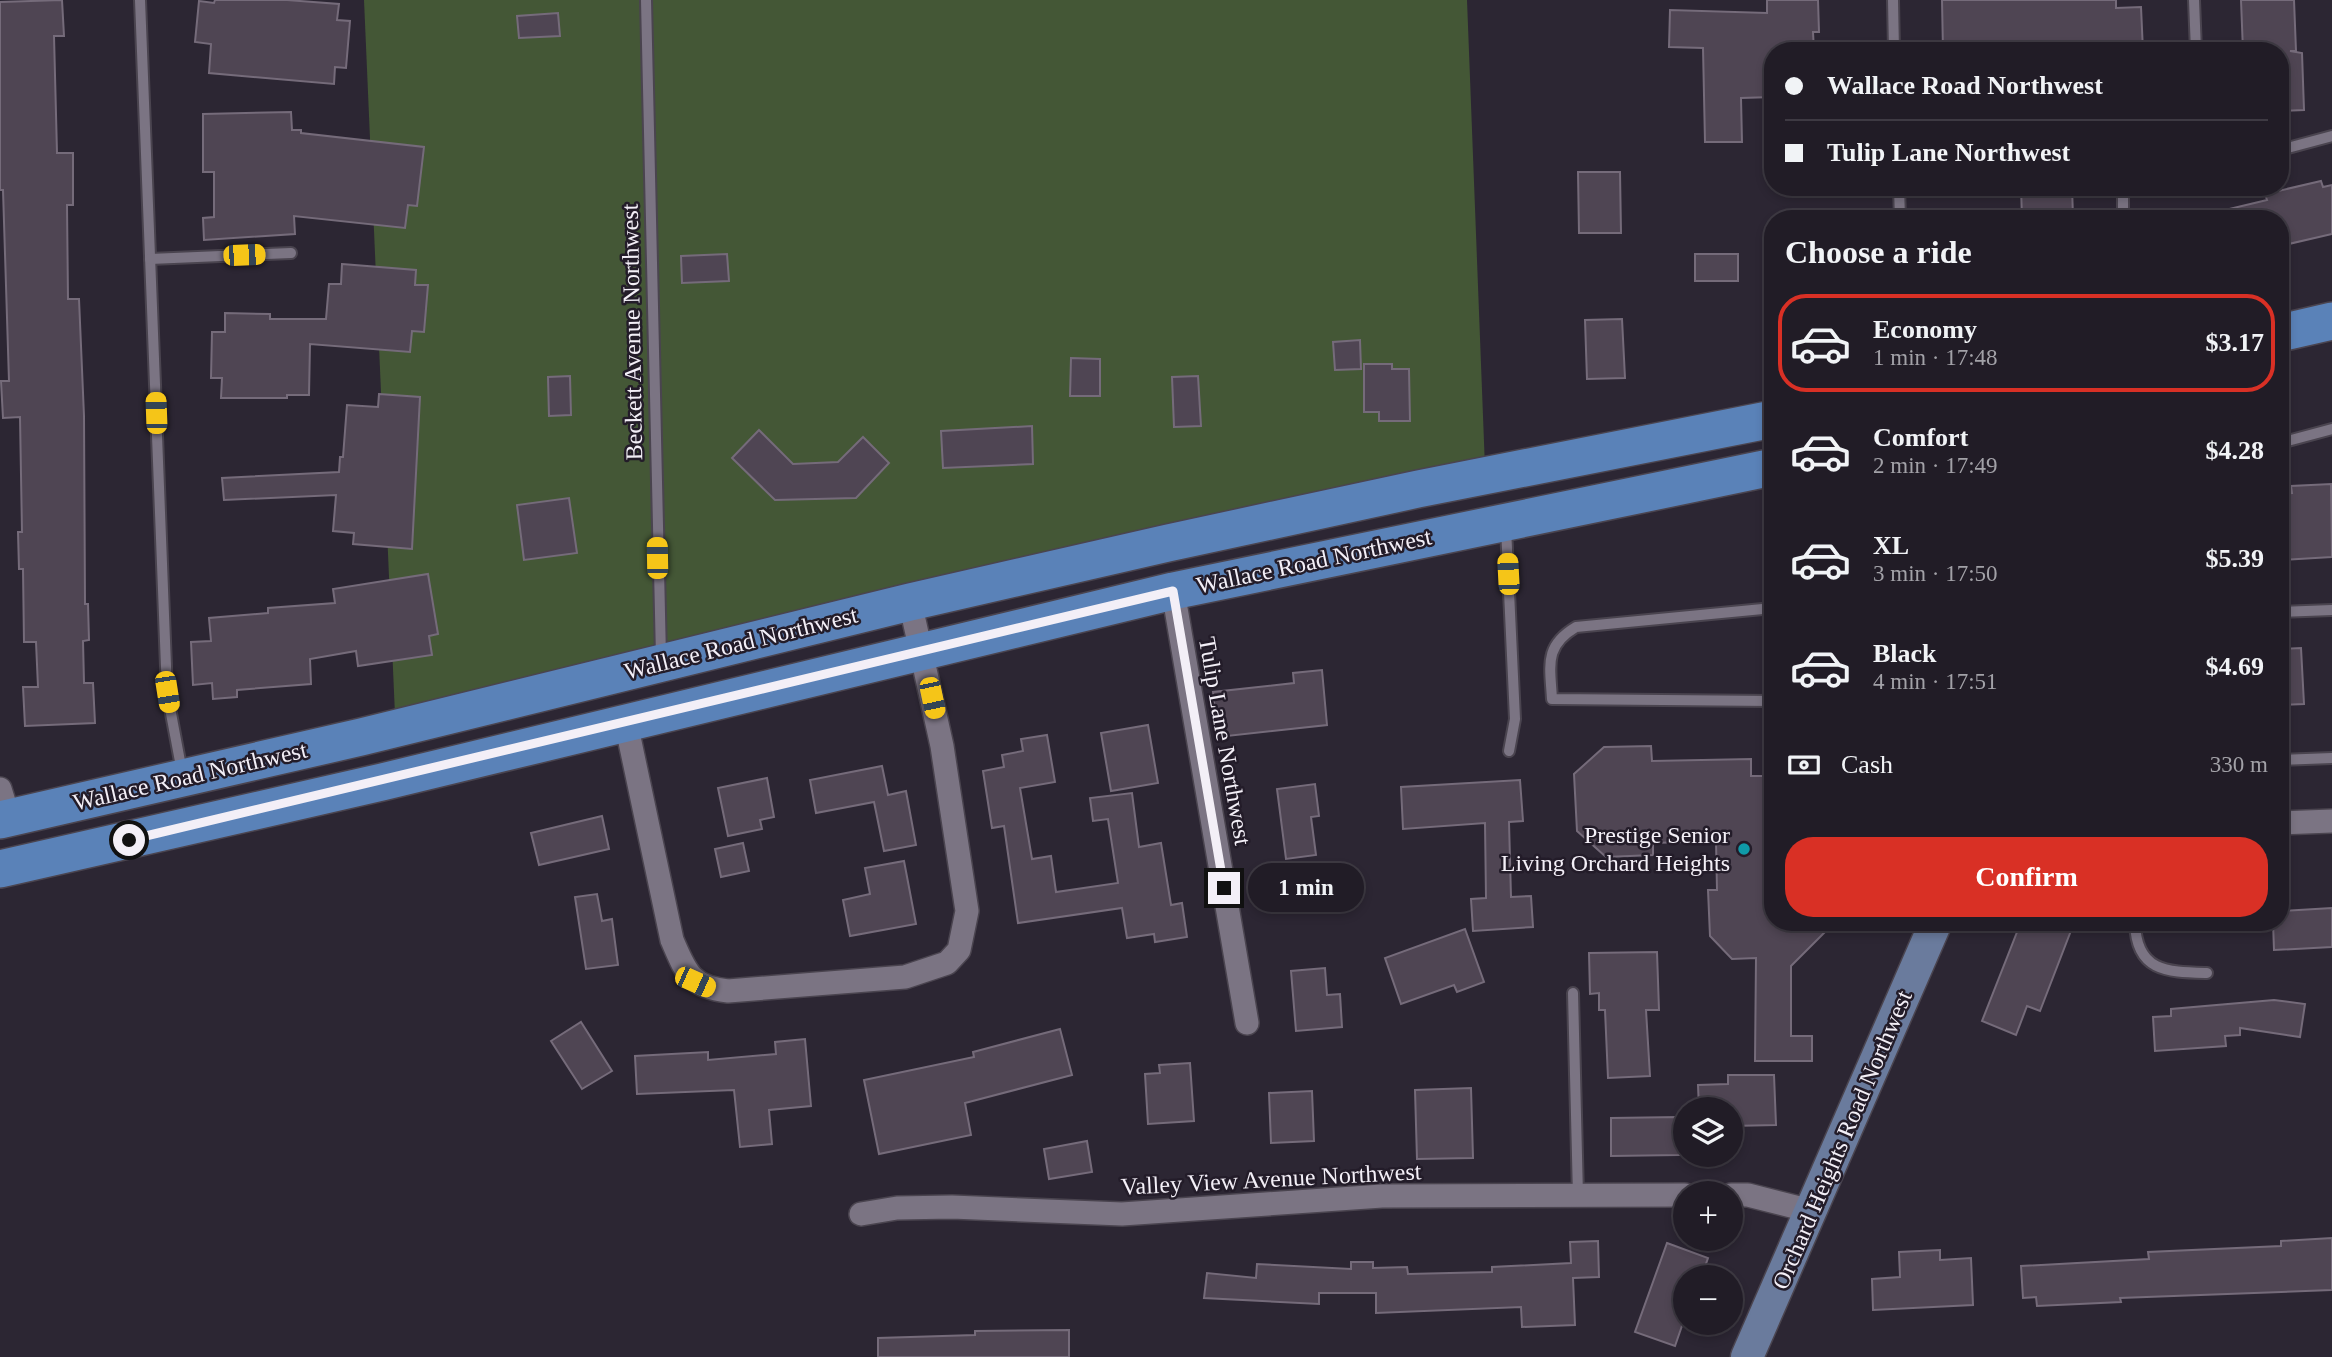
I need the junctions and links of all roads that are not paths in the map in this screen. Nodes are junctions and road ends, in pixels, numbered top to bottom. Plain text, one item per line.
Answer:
1 (140, 0) edge
2 (646, 0) edge
3 (1893, 0) edge
4 (2194, 0) edge
5 (1894, 42) edge
6 (2196, 42) edge
7 (2332, 136) edge
8 (2289, 147) edge
9 (291, 253) dead end
10 (150, 259) junction
11 (2332, 321) edge
12 (2289, 331) edge
13 (1764, 421) edge
14 (2332, 429) edge
15 (2289, 441) edge
16 (1764, 469) edge
17 (1505, 521) junction
18 (1173, 591) junction
19 (910, 602) junction
20 (1764, 609) edge
21 (2332, 610) edge
22 (2289, 612) edge
23 (922, 650) junction
24 (661, 663) junction
25 (1764, 701) edge
26 (626, 723) junction
27 (414, 724) junction
28 (1509, 751) dead end
29 (2332, 758) edge
30 (2289, 760) edge
31 (184, 778) junction
32 (3, 809) edge
33 (2332, 821) edge
34 (2289, 823) edge
35 (174, 830) junction
36 (0, 869) edge
37 (1932, 931) edge
38 (2137, 931) edge
39 (2207, 972) dead end
40 (1573, 993) dead end
41 (1247, 1023) dead end
42 (1673, 1195) edge
43 (1743, 1195) edge
44 (1578, 1196) junction
45 (1811, 1211) junction
46 (860, 1214) dead end
47 (1747, 1357) edge

1 - 10 lane
2 - 24 lane, Beckett Avenue Northwest
3 - 5 lane
4 - 6 lane
7 - 8 lane
9 - 10 lane
10 - 31 lane
11 - 12 main road
13 - 19 main road, Wallace Road Northwest
14 - 15 lane
16 - 17 main road, Wallace Road Northwest
17 - 18 main road, Wallace Road Northwest
17 - 28 lane
18 - 23 main road, Wallace Road Northwest
18 - 41 street, Tulip Lane Northwest
19 - 23 street
19 - 24 main road, Wallace Road Northwest
20 - 25 lane
21 - 22 lane
23 - 26 main road, Wallace Road Northwest
23 - 26 street
24 - 27 main road, Wallace Road Northwest
26 - 35 main road, Wallace Road Northwest
27 - 31 main road, Wallace Road Northwest
27 - 35 main road
29 - 30 lane
31 - 32 main road, Wallace Road Northwest
33 - 34 street
35 - 36 main road, Wallace Road Northwest
37 - 45 main road, Orchard Heights Road Northwest
38 - 39 lane
40 - 44 lane
42 - 44 street, Valley View Avenue Northwest
43 - 45 street
44 - 46 street, Valley View Avenue Northwest
45 - 47 main road, Orchard Heights Road Northwest

